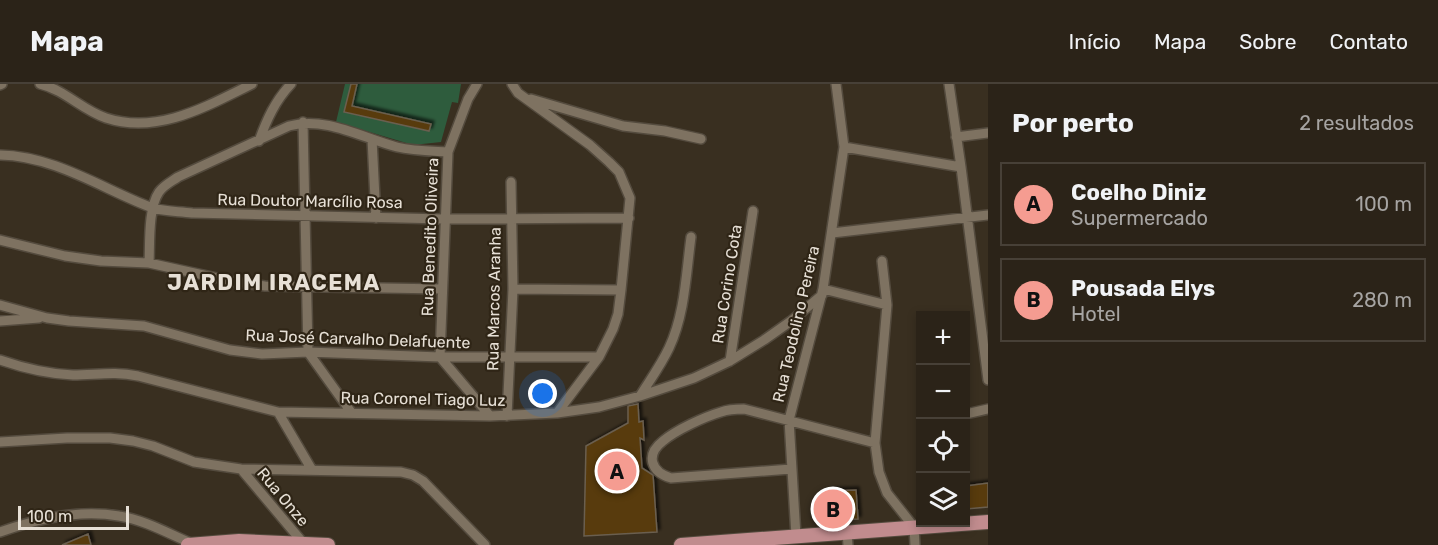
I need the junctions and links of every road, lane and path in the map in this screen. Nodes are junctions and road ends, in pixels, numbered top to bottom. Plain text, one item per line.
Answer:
1 (40, 84) edge
2 (252, 84) edge
3 (291, 84) edge
4 (477, 84) edge
5 (512, 84) edge
6 (836, 84) edge
7 (949, 84) edge
8 (518, 93) junction
9 (303, 122) junction
10 (988, 133) edge
11 (956, 137) junction
12 (372, 139) junction
13 (701, 139) dead end
14 (259, 141) junction
15 (844, 147) junction
16 (448, 152) junction
17 (0, 155) edge
18 (961, 167) junction
19 (511, 182) dead end
20 (153, 208) junction
21 (753, 211) dead end
22 (988, 214) edge
23 (305, 216) junction
24 (968, 216) junction
25 (510, 217) junction
26 (376, 218) junction
27 (629, 218) junction
28 (444, 219) junction
29 (832, 233) junction
30 (691, 237) dead end
31 (0, 240) edge
32 (882, 261) dead end
33 (149, 263) junction
34 (306, 287) junction
35 (442, 289) junction
36 (513, 289) junction
37 (621, 290) junction
38 (822, 292) junction
39 (886, 304) junction
40 (0, 305) edge
41 (47, 318) junction
42 (0, 321) edge
43 (308, 352) junction
44 (440, 357) junction
45 (599, 357) junction
46 (509, 358) junction
47 (0, 360) edge
48 (730, 361) junction
49 (988, 380) edge
50 (640, 396) junction
51 (988, 409) edge
52 (278, 412) junction
53 (351, 412) junction
54 (557, 413) junction
55 (970, 413) edge
56 (490, 416) junction
57 (507, 416) junction
58 (789, 420) junction
59 (0, 442) edge
60 (875, 443) junction
61 (240, 469) junction
62 (791, 469) junction
63 (312, 470) junction
64 (988, 522) edge
65 (914, 527) junction
66 (0, 532) edge
67 (796, 536) junction
68 (847, 538) edge
69 (240, 543) edge
70 (190, 544) edge
71 (304, 544) edge
72 (328, 545) edge
73 (485, 545) edge
74 (681, 545) edge
75 (915, 545) edge

1 - 2 street
3 - 14 street
4 - 16 street, Rua Benedito Oliveira
5 - 8 street
6 - 15 street, Rua Teodolino Pereira
7 - 11 street
8 - 13 street
8 - 27 street
9 - 12 street
9 - 14 street
9 - 23 street
10 - 11 street
11 - 18 street
12 - 16 street
12 - 26 street
14 - 20 street
15 - 18 street
15 - 29 street, Rua Teodolino Pereira
16 - 28 street, Rua Benedito Oliveira
17 - 20 street, Rua Doutor Marcílio Rosa
18 - 24 street
19 - 25 street, Rua Marcos Aranha
20 - 23 street, Rua Doutor Marcílio Rosa
20 - 33 street
21 - 48 street, Rua Corino Cota
22 - 24 street
23 - 26 street, Rua Doutor Marcílio Rosa
23 - 34 street
24 - 29 street
24 - 49 street
25 - 27 street, Rua Doutor Marcílio Rosa
25 - 28 street, Rua Doutor Marcílio Rosa
25 - 36 street, Rua Marcos Aranha
26 - 28 street, Rua Doutor Marcílio Rosa
27 - 37 street
28 - 35 street, Rua Benedito Oliveira
29 - 38 street, Rua Teodolino Pereira
30 - 50 street
31 - 33 street
32 - 39 street
33 - 34 street
34 - 35 street
34 - 43 street
35 - 44 street, Rua Benedito Oliveira
36 - 37 street
36 - 46 street, Rua Marcos Aranha
37 - 45 street
38 - 39 street
38 - 48 street, Rua Coronel Tiago Luz
38 - 58 street, Rua Teodolino Pereira
39 - 60 street
40 - 41 street
41 - 42 street
41 - 43 street, Rua José Carvalho Delafuente
43 - 44 street, Rua José Carvalho Delafuente
43 - 53 street
44 - 46 street, Rua José Carvalho Delafuente
44 - 56 street
45 - 46 street, Rua José Carvalho Delafuente
45 - 54 street
46 - 57 street, Rua Marcos Aranha
47 - 52 street, Rua Coronel Tiago Luz
48 - 50 street, Rua Coronel Tiago Luz
50 - 54 street, Rua Coronel Tiago Luz
51 - 55 street
52 - 53 street, Rua Coronel Tiago Luz
52 - 63 street
53 - 56 street, Rua Coronel Tiago Luz
54 - 57 street, Rua Coronel Tiago Luz
56 - 57 street, Rua Coronel Tiago Luz
58 - 60 street
58 - 62 street, Rua Teodolino Pereira
58 - 62 street
59 - 61 street
60 - 65 street
61 - 63 street
61 - 71 street, Rua Onze
62 - 67 street, Rua Teodolino Pereira
63 - 73 street
64 - 65 main road
65 - 68 main road
65 - 75 street
66 - 70 street
67 - 68 main road
67 - 74 main road
69 - 70 main road
69 - 71 main road
71 - 72 main road

